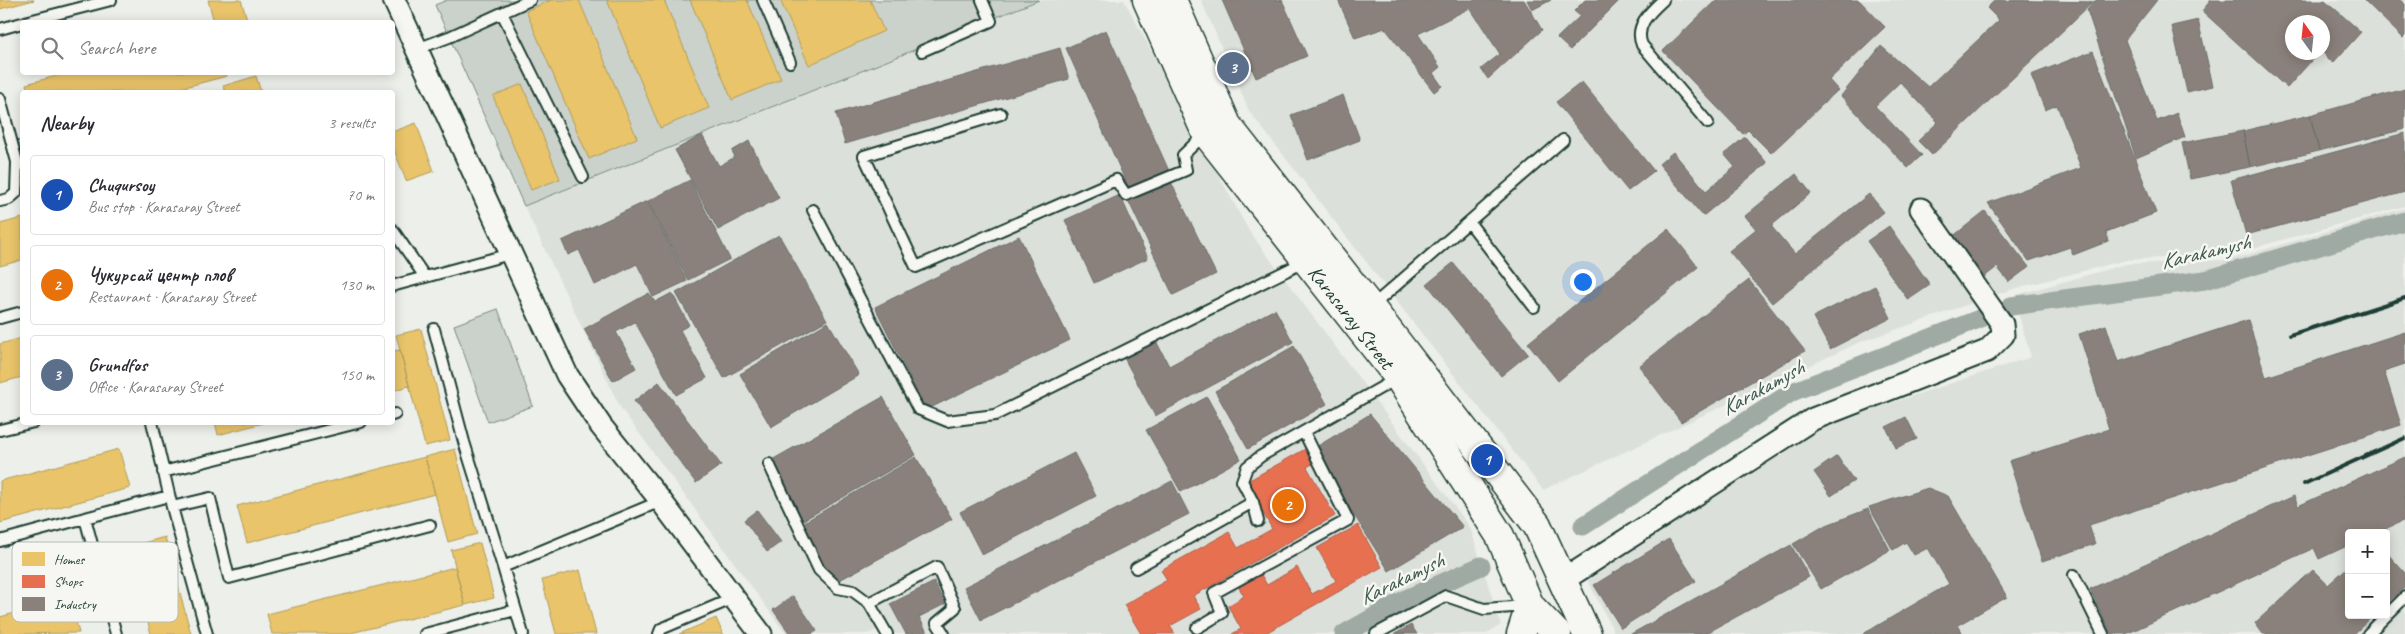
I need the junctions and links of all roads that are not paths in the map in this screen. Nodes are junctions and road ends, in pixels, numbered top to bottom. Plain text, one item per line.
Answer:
1 (111, 0) edge
2 (394, 0) edge
3 (530, 0) edge
4 (763, 0) edge
5 (982, 0) edge
6 (1147, 0) edge
7 (1663, 0) edge
8 (1177, 4) edge
9 (502, 13) junction
10 (35, 20) edge
11 (20, 24) edge
12 (0, 29) edge
13 (416, 49) junction
14 (922, 51) dead end
15 (790, 62) dead end
16 (0, 99) edge
17 (1001, 114) dead end
18 (1708, 123) dead end
19 (1206, 133) junction
20 (1563, 140) dead end
21 (20, 161) edge
22 (583, 177) dead end
23 (0, 201) edge
24 (1921, 209) dead end
25 (813, 210) dead end
26 (1469, 222) junction
27 (395, 233) edge
28 (510, 254) junction
29 (1315, 255) junction
30 (425, 277) junction
31 (395, 285) edge
32 (1534, 306) dead end
33 (1370, 308) junction
34 (20, 313) edge
35 (0, 318) edge
36 (434, 329) dead end
37 (1399, 378) junction
38 (21, 425) edge
39 (153, 425) edge
40 (349, 425) edge
41 (0, 430) edge
42 (1304, 432) junction
43 (769, 464) dead end
44 (163, 472) junction
45 (169, 496) junction
46 (661, 501) junction
47 (1253, 502) junction
48 (172, 507) junction
49 (85, 518) junction
50 (1258, 521) dead end
51 (430, 525) dead end
52 (0, 541) edge
53 (91, 542) edge
54 (503, 566) junction
55 (1136, 568) dead end
56 (1559, 574) junction
57 (2074, 575) dead end
58 (2405, 596) edge
59 (734, 598) junction
60 (869, 603) junction
61 (1530, 606) junction
62 (515, 610) junction
63 (1197, 628) dead end
64 (1582, 632) edge
65 (207, 634) edge
66 (425, 634) edge
67 (522, 634) edge
68 (659, 634) edge
69 (761, 634) edge
70 (887, 634) edge
71 (944, 634) edge
72 (1376, 634) edge
73 (1521, 634) edge
74 (1557, 634) edge
75 (2103, 634) edge
76 (2368, 634) edge

1 - 10 lane
2 - 13 street
3 - 9 lane
4 - 15 lane
5 - 14 lane
6 - 19 main road, Karasaray Street
7 - 18 lane
8 - 29 main road, Karasaray Street
9 - 13 lane
9 - 22 lane
11 - 12 lane
13 - 28 street
16 - 21 lane
17 - 19 lane
19 - 29 main road, Karasaray Street
20 - 26 lane
21 - 23 lane
24 - 56 street
25 - 29 lane
26 - 32 lane
26 - 33 lane
27 - 30 lane
28 - 30 lane
28 - 46 street
29 - 33 main road, Karasaray Street
29 - 37 main road, Karasaray Street
30 - 31 lane
33 - 56 main road, Karasaray Street
34 - 35 lane
36 - 54 lane
37 - 42 lane
37 - 61 main road, Karasaray Street
38 - 41 lane
39 - 44 lane
40 - 44 lane
42 - 47 lane
42 - 63 lane
43 - 60 lane
44 - 45 lane
45 - 48 lane
45 - 49 lane
46 - 54 lane
46 - 59 street
47 - 50 lane
47 - 55 lane
48 - 51 lane
48 - 65 lane
49 - 52 lane
49 - 53 lane
54 - 62 lane
56 - 64 main road, Karasaray Street
57 - 75 lane
58 - 76 lane
59 - 68 lane
59 - 69 street
60 - 70 lane
60 - 71 lane
61 - 72 lane
61 - 73 main road
61 - 74 main road, Karasaray Street
62 - 66 lane
62 - 67 lane

